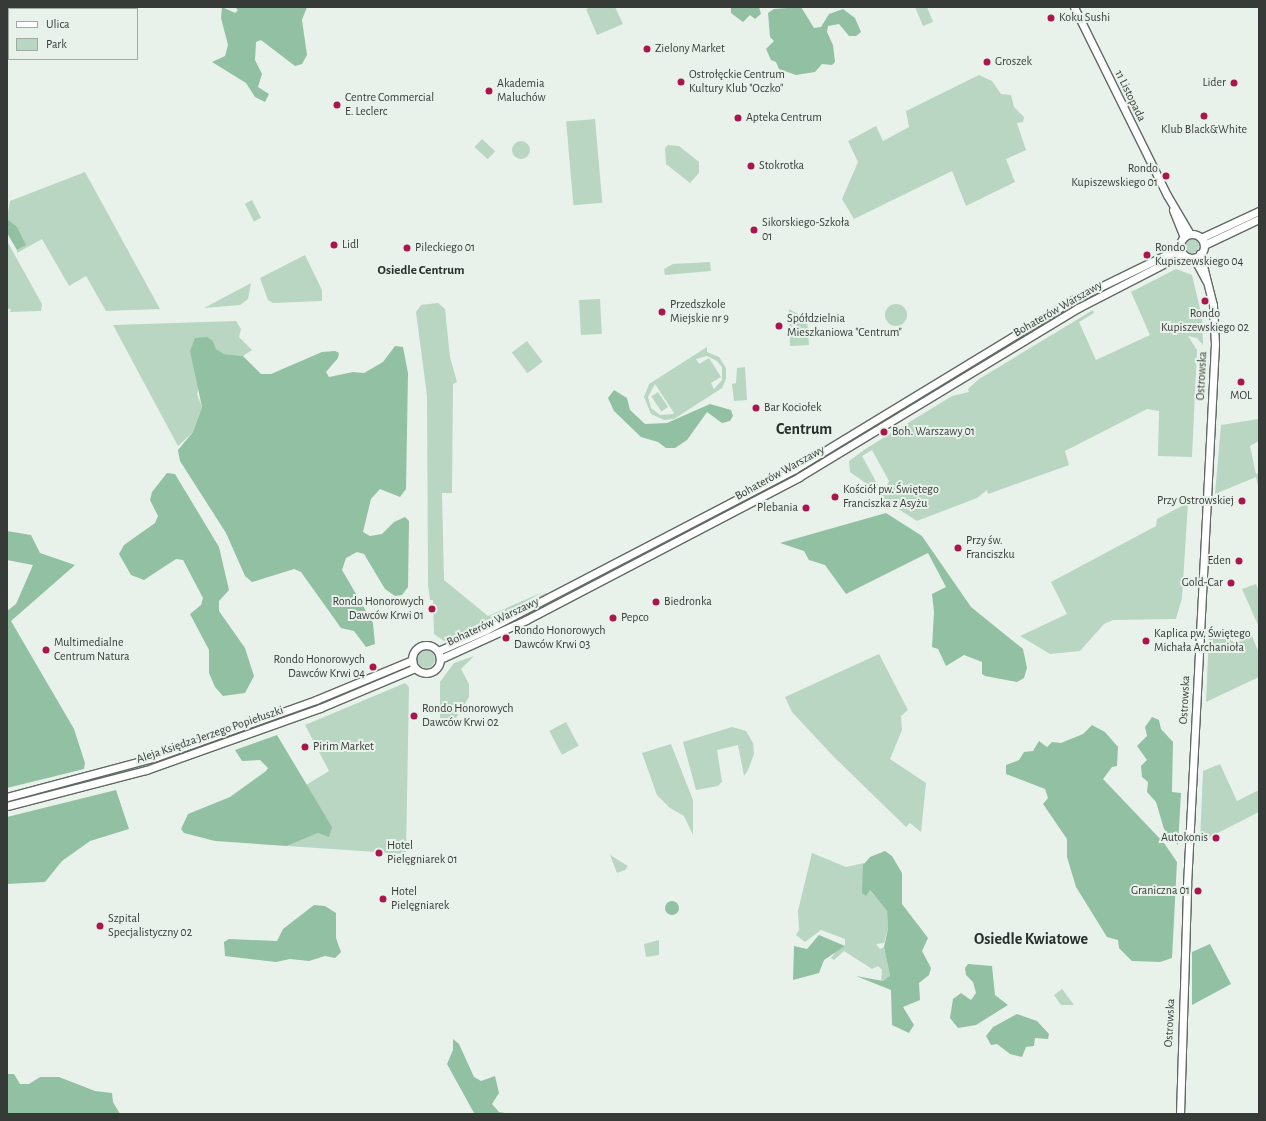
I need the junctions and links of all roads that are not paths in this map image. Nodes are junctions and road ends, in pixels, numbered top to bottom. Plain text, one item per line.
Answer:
1 (1074, 7) edge
2 (1259, 212) edge
3 (1259, 219) edge
4 (1187, 236) junction
5 (1202, 242) junction
6 (1182, 251) junction
7 (1197, 256) junction
8 (438, 651) junction
9 (440, 659) junction
10 (412, 660) junction
11 (415, 668) junction
12 (7, 797) edge
13 (7, 806) edge
14 (1180, 1114) edge

1 - 4 main road, 11 Listopada
2 - 5 main road
3 - 5 main road
4 - 5 main road
4 - 6 main road
5 - 7 main road
6 - 7 main road
6 - 8 main road, Bohaterów Warszawy
6 - 9 main road, Bohaterów Warszawy
7 - 14 main road, Ostrowska
8 - 9 main road
8 - 10 main road
9 - 11 main road
10 - 11 main road
10 - 12 main road, Aleja Księdza Jerzego Popiełuszki
11 - 13 main road, Aleja Księdza Jerzego Popiełuszki

